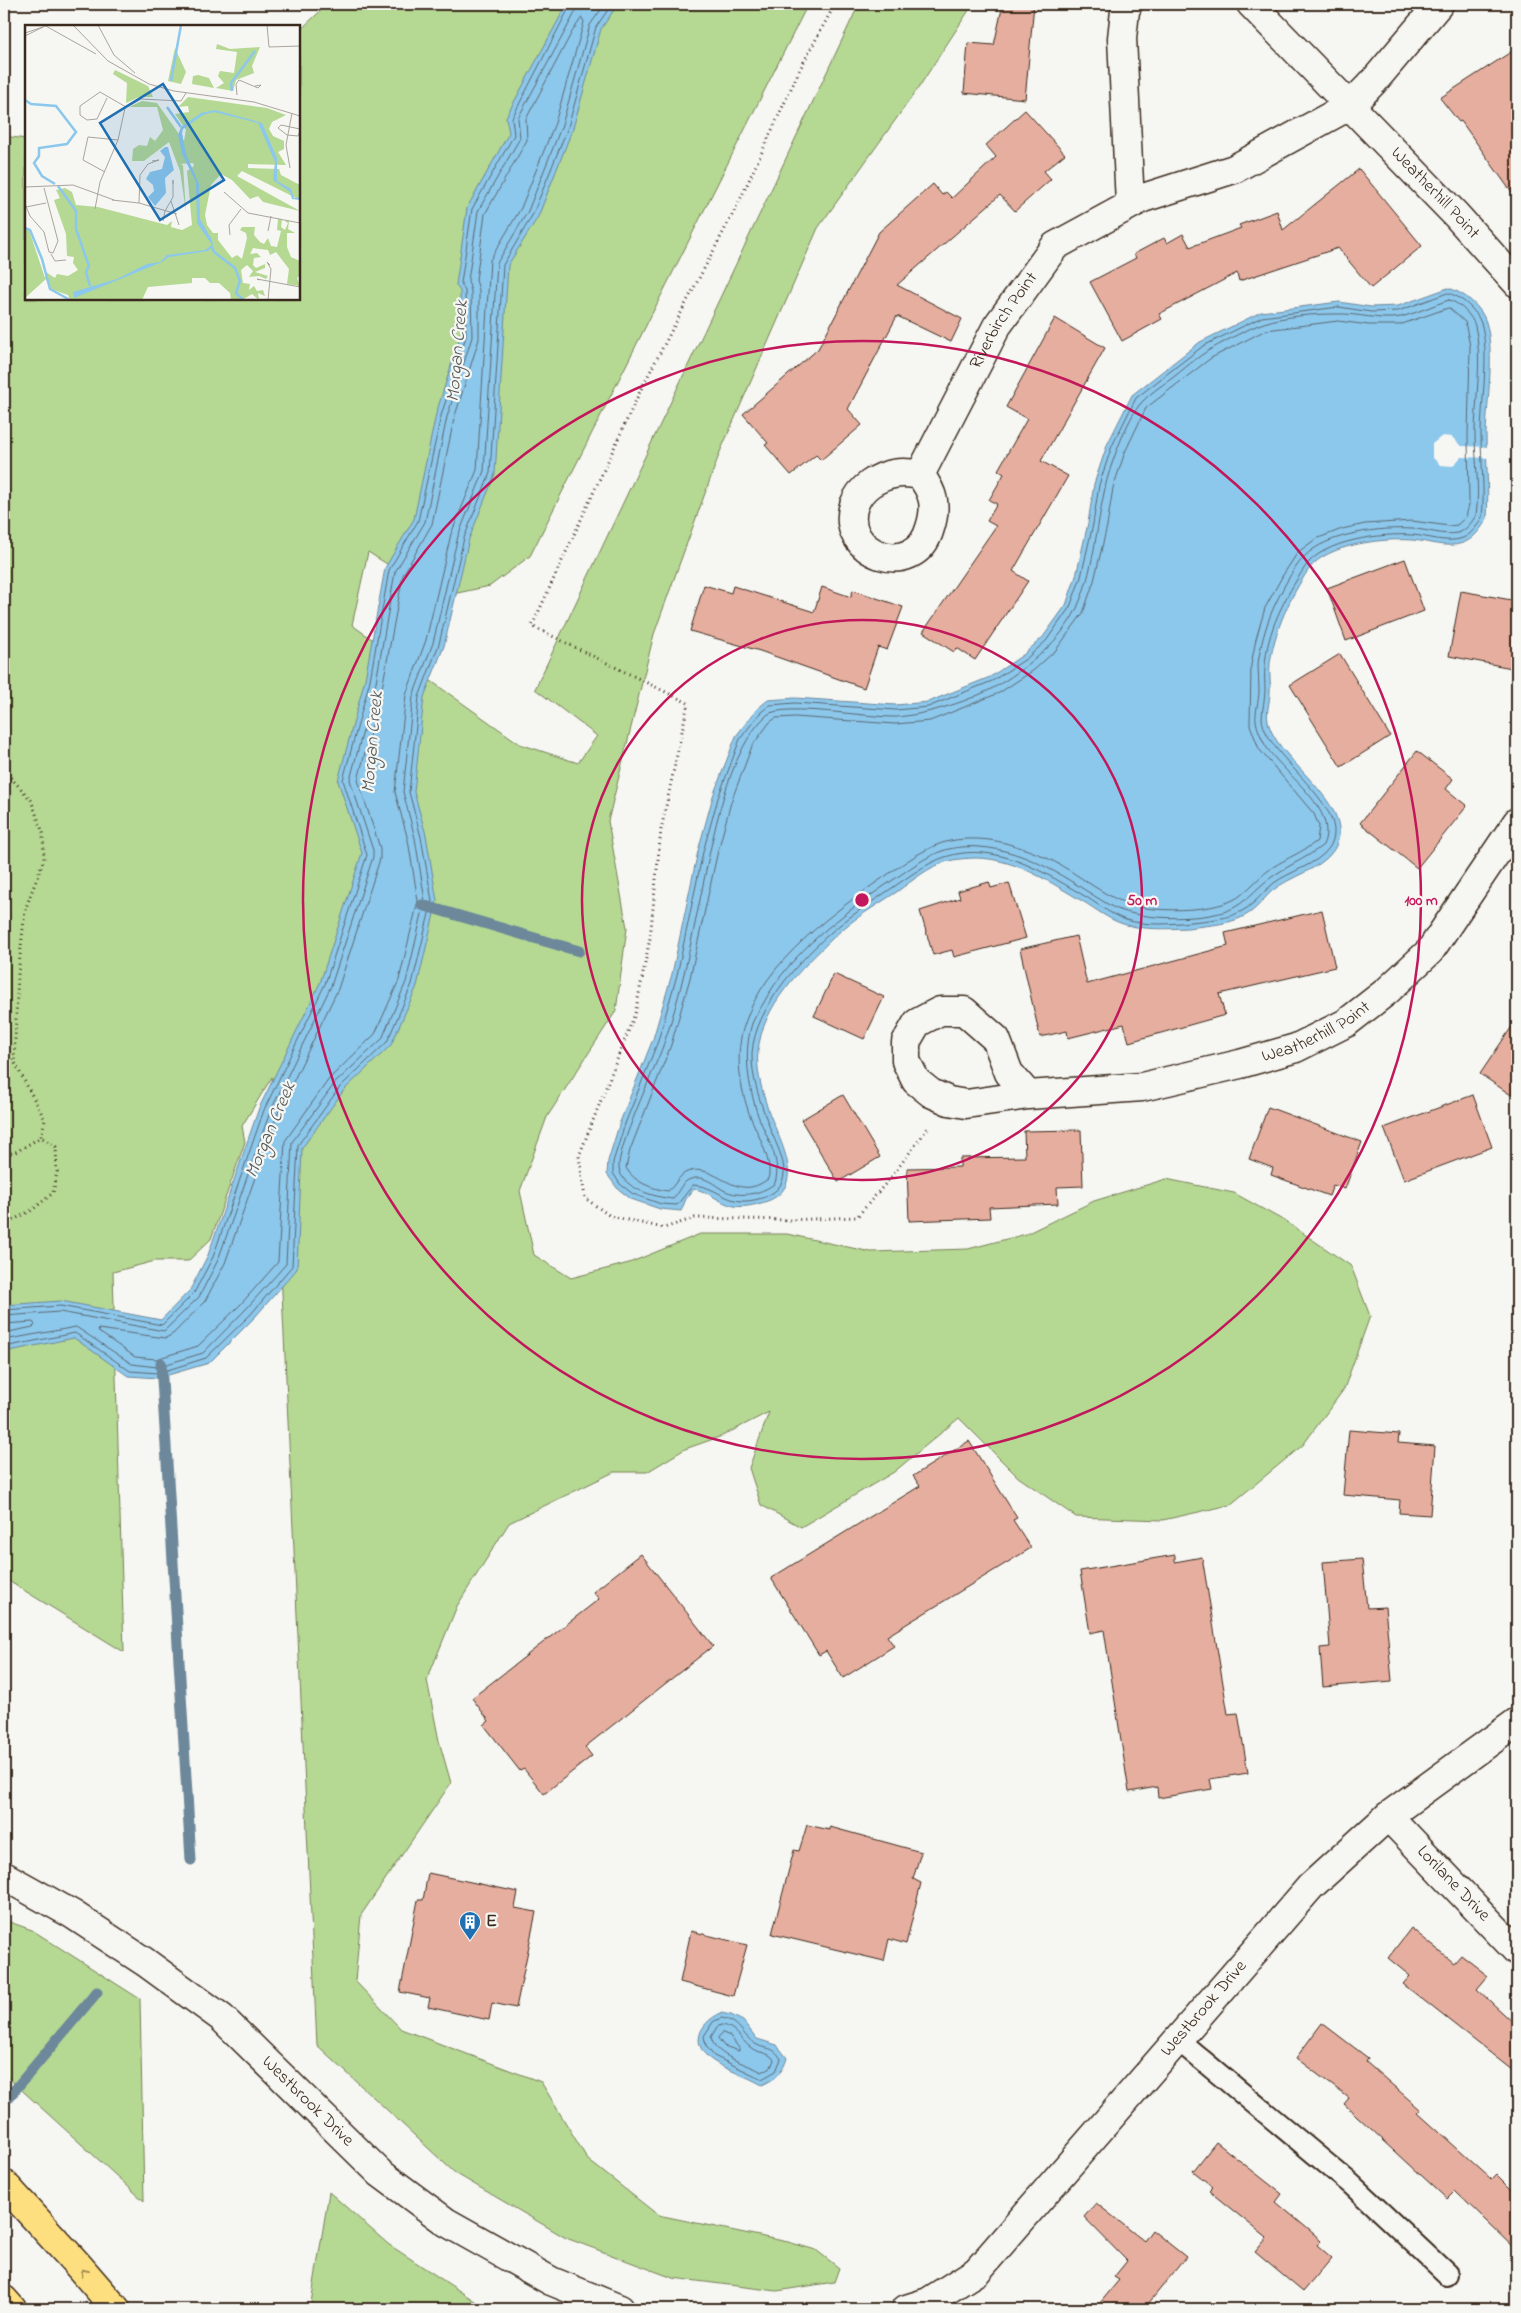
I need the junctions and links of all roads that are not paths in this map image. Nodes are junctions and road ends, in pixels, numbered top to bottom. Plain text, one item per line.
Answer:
1 (1128, 4) edge
2 (1251, 4) edge
3 (1439, 4) edge
4 (1351, 106) junction
5 (1130, 204) junction
6 (1517, 283) edge
7 (920, 475) dead end
8 (1517, 822) edge
9 (1028, 1095) junction
10 (1517, 1722) edge
11 (1388, 1816) junction
12 (4, 1876) edge
13 (1517, 1951) edge
14 (1178, 2040) junction
15 (4, 2184) edge
16 (1447, 2274) dead end
17 (4, 2300) edge
18 (12, 2309) edge
19 (116, 2309) edge
20 (620, 2309) edge
21 (906, 2309) edge

1 - 5 street
2 - 4 street, Weatherhill Point
3 - 4 street
4 - 5 street, Riverbirch Point
4 - 6 street, Weatherhill Point
5 - 7 street, Riverbirch Point
8 - 9 street, Weatherhill Point
9 - 9 street, Weatherhill Point
10 - 11 street, Westbrook Drive
11 - 13 street, Lorilane Drive
11 - 14 street, Westbrook Drive
12 - 20 street, Westbrook Drive
14 - 16 lane
14 - 21 street, Westbrook Drive
19 -> 15 highway
17 - 18 highway

